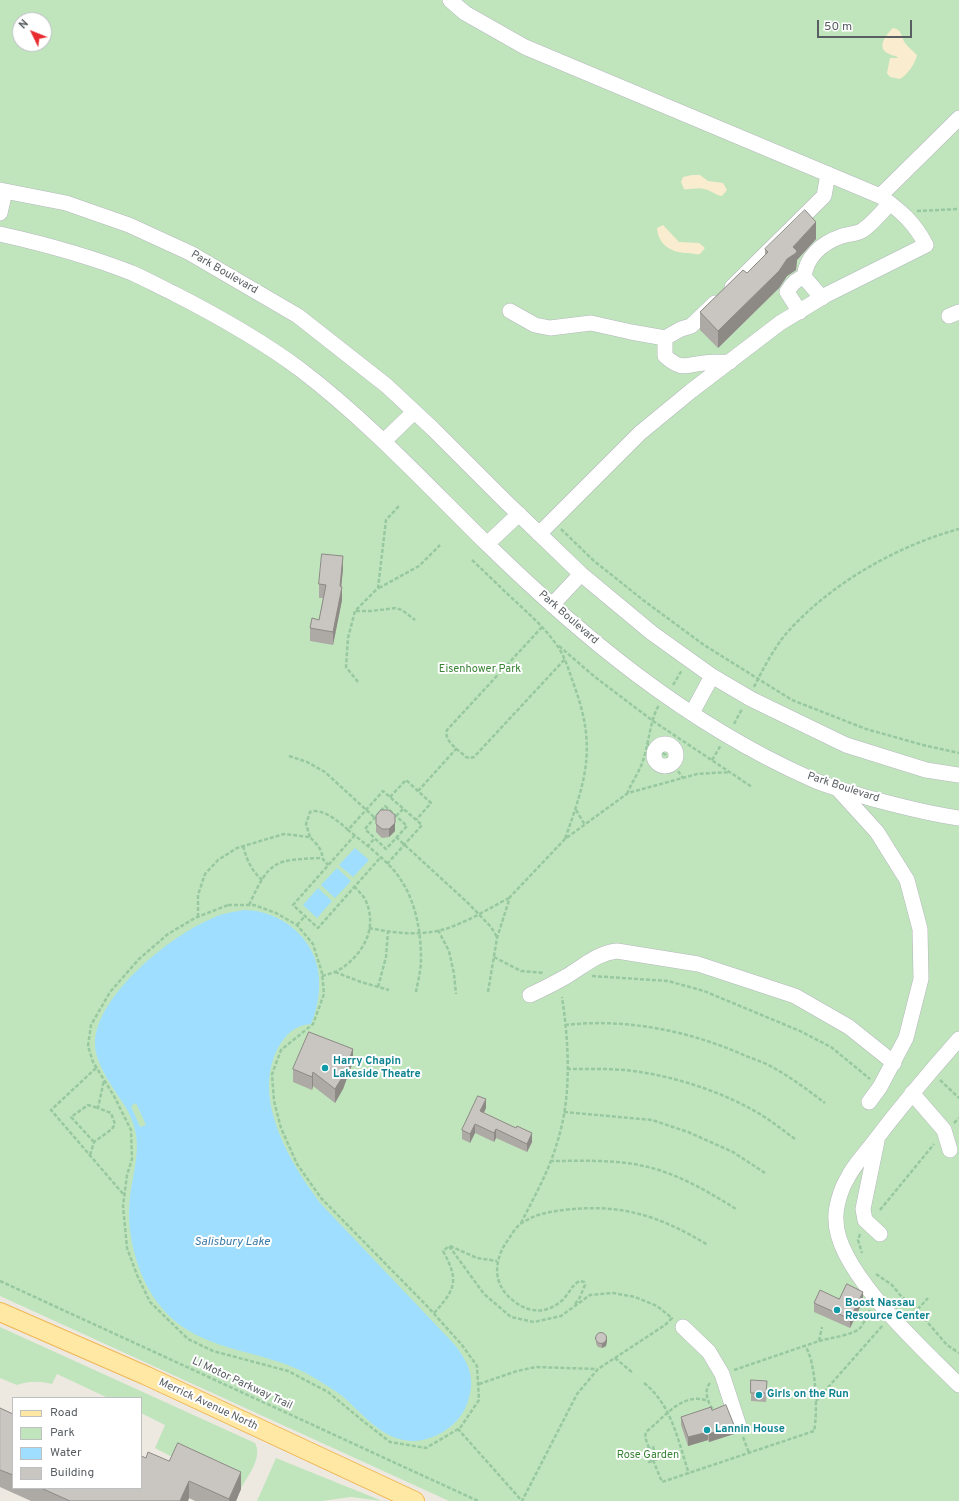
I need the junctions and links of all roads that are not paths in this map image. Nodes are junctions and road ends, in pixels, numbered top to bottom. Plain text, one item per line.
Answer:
1 (450, 0) edge
2 (959, 118) edge
3 (828, 174) junction
4 (2, 191) edge
5 (890, 203) junction
6 (0, 213) edge
7 (0, 234) edge
8 (804, 277) junction
9 (822, 298) junction
10 (510, 311) dead end
11 (800, 312) junction
12 (665, 338) junction
13 (730, 362) junction
14 (414, 412) junction
15 (384, 441) junction
16 (519, 514) junction
17 (539, 534) junction
18 (487, 544) junction
19 (581, 574) junction
20 (552, 605) junction
21 (712, 676) junction
22 (692, 713) junction
23 (651, 746) road end
24 (672, 764) road end
25 (959, 775) edge
26 (836, 788) junction
27 (959, 818) edge
28 (530, 995) dead end
29 (959, 1039) edge
30 (894, 1063) junction
31 (912, 1093) junction
32 (869, 1102) dead end
33 (878, 1136) junction
34 (950, 1150) dead end
35 (880, 1234) dead end
36 (0, 1312) edge
37 (683, 1327) dead end
38 (959, 1385) edge
39 (739, 1426) dead end
40 (414, 1501) edge

1 - 3 street
2 - 5 street
3 - 5 street
3 - 12 street
4 - 6 street, Park Boulevard
4 - 14 street, Park Boulevard
5 - 8 street
5 - 9 street
7 - 15 street, Park Boulevard
8 - 9 street
8 - 11 street
9 - 11 street
10 - 12 street
11 - 13 street
12 - 13 street
13 - 17 street
14 - 15 street
14 - 16 street, Park Boulevard
15 - 18 street, Park Boulevard
16 - 17 street, Park Boulevard
16 - 18 street
17 - 19 street, Park Boulevard
18 - 20 street, Park Boulevard
19 - 20 street
19 - 21 street, Park Boulevard
20 - 22 street, Park Boulevard
21 - 22 street
21 - 25 street, Park Boulevard
22 - 26 street, Park Boulevard
23 - 24 street
26 - 27 street, Park Boulevard
26 - 30 street
28 - 30 street
29 - 31 street
30 - 32 street
31 - 33 street
31 - 34 street
33 - 35 street
33 - 38 street
36 - 40 main road, Merrick Avenue North
37 - 39 street

